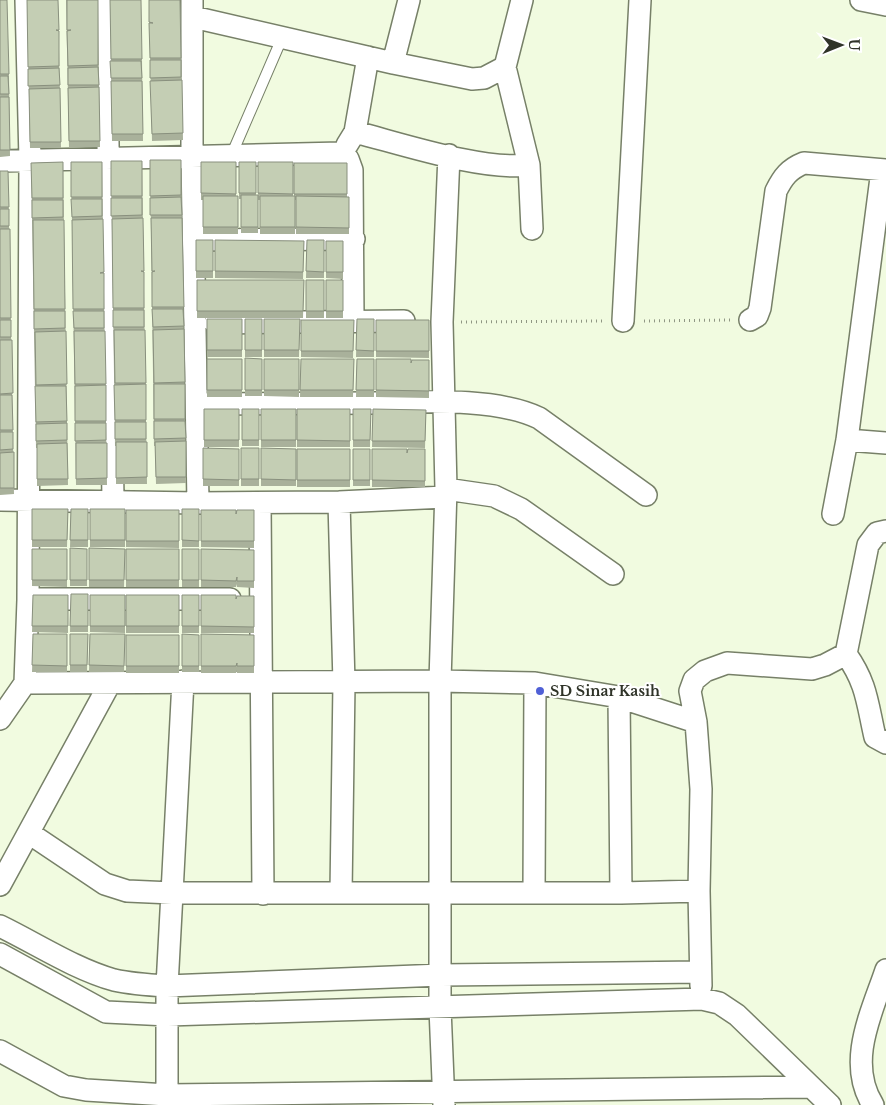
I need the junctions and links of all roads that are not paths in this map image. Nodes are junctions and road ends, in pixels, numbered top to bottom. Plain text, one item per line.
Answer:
1 (26, 0) edge
2 (106, 0) edge
3 (409, 0) edge
4 (522, 0) edge
5 (640, 0) edge
6 (861, 0) edge
7 (886, 5) edge
8 (192, 8) edge
9 (282, 38) junction
10 (368, 57) junction
11 (393, 63) junction
12 (505, 67) junction
13 (355, 132) junction
14 (342, 153) junction
15 (232, 156) junction
16 (449, 156) junction
17 (192, 157) junction
18 (108, 159) junction
19 (0, 160) edge
20 (30, 160) junction
21 (529, 165) junction
22 (884, 170) edge
23 (532, 229) dead end
24 (354, 239) junction
25 (194, 240) junction
26 (353, 320) junction
27 (750, 320) road end
28 (623, 321) road end
29 (442, 322) junction
30 (196, 323) junction
31 (444, 402) junction
32 (198, 404) junction
33 (847, 440) junction
34 (886, 444) edge
35 (445, 493) junction
36 (646, 495) dead end
37 (0, 500) edge
38 (27, 501) junction
39 (113, 501) junction
40 (339, 502) junction
41 (198, 503) junction
42 (260, 503) junction
43 (833, 514) dead end
44 (886, 531) edge
45 (613, 574) dead end
46 (261, 598) junction
47 (28, 600) junction
48 (846, 654) junction
49 (183, 681) junction
50 (262, 681) junction
51 (440, 681) junction
52 (24, 683) junction
53 (110, 683) junction
54 (344, 683) junction
55 (535, 683) junction
56 (619, 697) junction
57 (0, 719) edge
58 (696, 722) junction
59 (886, 743) edge
60 (28, 833) junction
61 (0, 885) edge
62 (699, 891) junction
63 (172, 893) junction
64 (440, 893) junction
65 (534, 893) junction
66 (622, 893) junction
67 (263, 894) junction
68 (341, 894) junction
69 (0, 926) edge
70 (0, 954) edge
71 (886, 970) edge
72 (700, 972) junction
73 (441, 975) junction
74 (167, 986) junction
75 (702, 999) junction
76 (440, 1008) junction
77 (168, 1015) junction
78 (0, 1051) edge
79 (810, 1087) junction
80 (444, 1098) edge
81 (167, 1100) edge
82 (830, 1105) edge
83 (873, 1105) edge

1 - 20 street
2 - 18 street
3 - 11 street
4 - 12 street
5 - 28 street
6 - 7 street
8 - 9 street
8 - 17 street
9 - 10 street
9 - 15 lane
10 - 11 street
10 - 13 street
11 - 12 street
12 - 21 street
13 - 14 street
13 - 16 street
14 - 15 street
14 - 24 street
15 - 17 street
16 - 21 street
16 - 29 street
17 - 18 street
17 - 25 street
18 - 20 street
18 - 39 street
19 - 20 street
20 - 38 street
21 - 23 street
22 - 27 street
22 - 33 street
24 - 25 street
24 - 26 street
25 - 30 street
26 - 29 street
26 - 30 street
29 - 31 street
30 - 32 street
31 - 32 street
31 - 35 street
31 - 36 street
32 - 41 street
33 - 34 street
33 - 43 street
35 - 40 street
35 - 45 street
35 - 51 street
37 - 38 street
38 - 39 street
38 - 47 street
39 - 41 street
40 - 42 street
40 - 54 street
41 - 42 street
42 - 46 street
44 - 48 street
46 - 47 street
46 - 50 street
47 - 52 street
48 - 58 street
48 - 59 street
49 - 50 street
49 - 53 street
49 - 63 street
50 - 54 street
50 - 67 street
51 - 54 street
51 - 55 street
51 - 64 street
52 - 53 street
52 - 57 street
53 - 60 street
54 - 68 street
55 - 56 street
55 - 65 street
56 - 58 street
56 - 66 street
58 - 62 street
60 - 61 street
60 - 63 street
62 - 66 street
62 - 72 street
63 - 67 street
63 - 74 street
64 - 65 street
64 - 68 street
64 - 73 street
65 - 66 street
67 - 68 street
69 - 74 street
70 - 77 street
71 - 83 street
72 - 73 street
72 - 75 street
73 - 74 street
73 - 76 street
74 - 77 street
75 - 76 street
75 - 79 street
76 - 77 street
76 - 80 street
77 - 81 street
78 - 81 street
79 - 80 street
79 - 82 street
80 - 81 street

